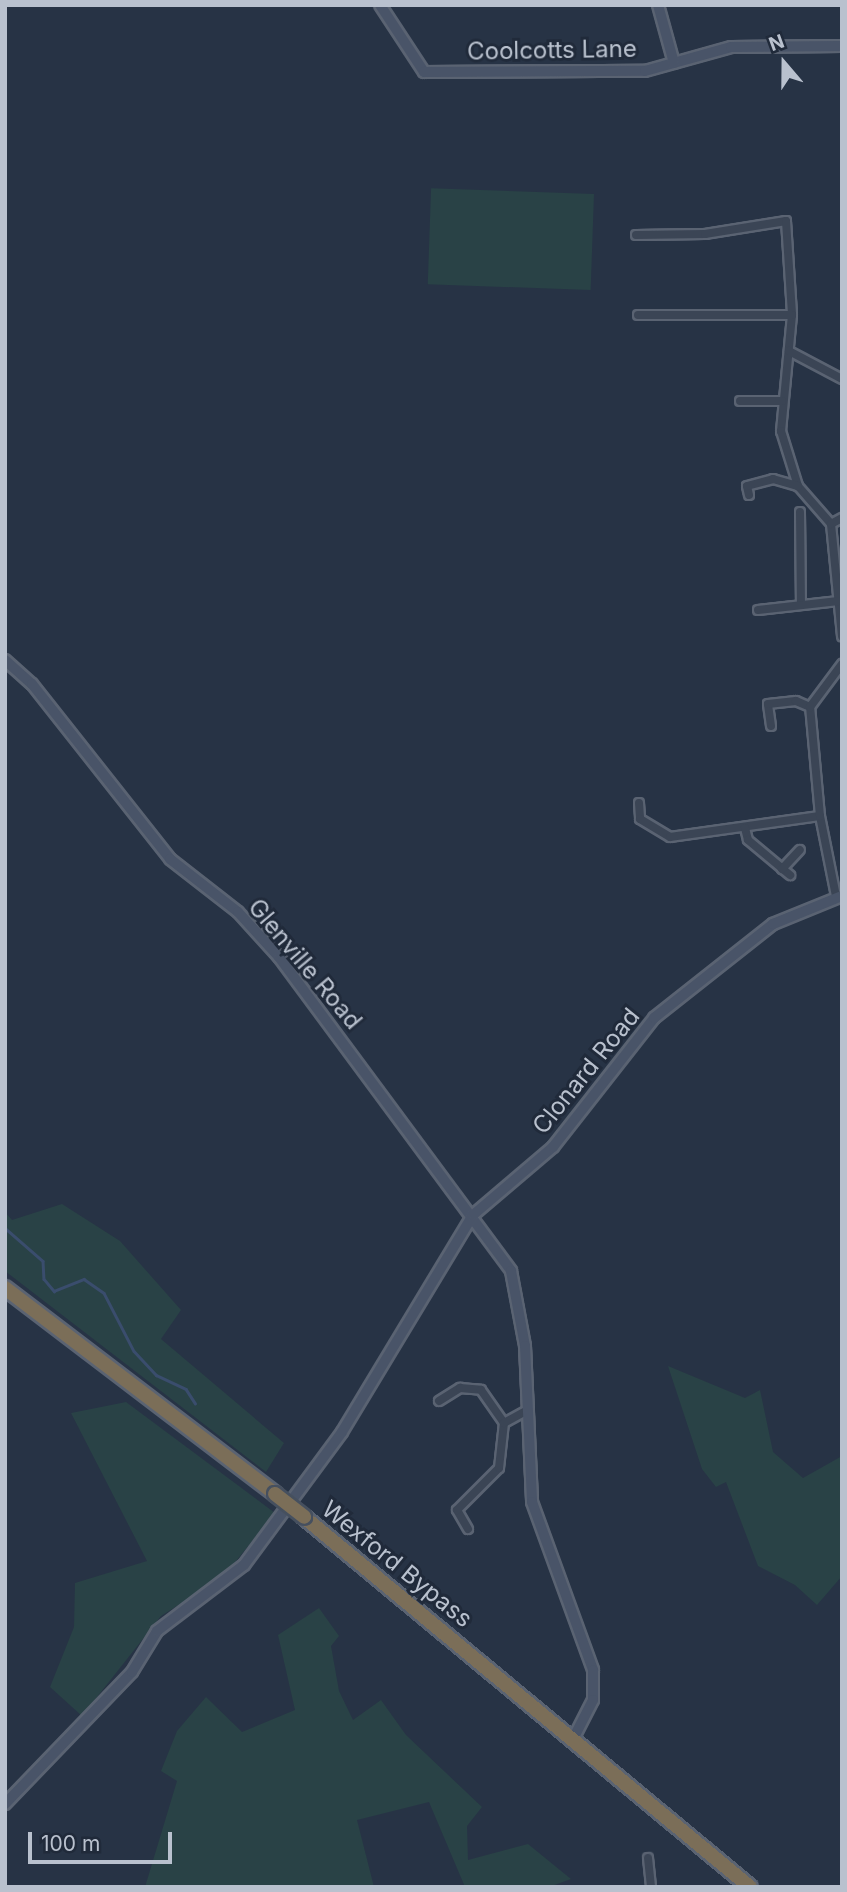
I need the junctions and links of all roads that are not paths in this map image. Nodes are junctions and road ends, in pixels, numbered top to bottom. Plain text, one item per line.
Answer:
1 (380, 5) edge
2 (658, 5) edge
3 (842, 46) edge
4 (674, 62) junction
5 (636, 235) dead end
6 (638, 315) dead end
7 (792, 315) junction
8 (789, 351) junction
9 (842, 379) edge
10 (740, 401) dead end
11 (782, 401) junction
12 (798, 486) junction
13 (749, 495) dead end
14 (800, 512) dead end
15 (842, 518) edge
16 (831, 524) junction
17 (838, 552) edge
18 (838, 601) junction
19 (801, 605) junction
20 (758, 610) dead end
21 (842, 636) edge
22 (5, 660) edge
23 (842, 664) edge
24 (810, 707) junction
25 (771, 726) dead end
26 (639, 803) dead end
27 (820, 816) junction
28 (745, 828) junction
29 (800, 850) dead end
30 (782, 869) junction
31 (790, 875) dead end
32 (839, 896) edge
33 (472, 1215) junction
34 (5, 1288) edge
35 (439, 1401) dead end
36 (526, 1411) junction
37 (504, 1423) junction
38 (468, 1529) dead end
39 (573, 1739) junction
40 (5, 1804) edge
41 (648, 1858) dead end
42 (651, 1887) edge
43 (751, 1887) edge

1 - 4 street, Coolcotts Lane
2 - 4 street
3 - 4 street, Coolcotts Lane
5 - 7 street
6 - 7 street
7 - 8 street
8 - 9 street
8 - 11 street
10 - 11 street
11 - 12 street
12 - 13 street
12 - 16 street
14 - 19 street
15 - 16 street
16 - 17 street
17 - 18 street
18 - 19 street
18 - 21 street
19 - 20 street
22 - 33 street, Glenville Road
23 - 24 street
24 - 25 street
24 - 27 street
26 - 28 street
27 - 28 street
27 - 32 street
28 - 30 street
29 - 30 street
30 - 31 street
32 - 33 street, Clonard Road
33 - 36 street, Glenville Road
33 - 40 street, Clonard Road
34 - 39 highway, Wexford Bypass, bridge
35 - 37 street
36 - 37 street
36 - 39 street, Glenville Road
37 - 38 street
39 - 43 highway, Wexford Bypass
41 - 42 street

